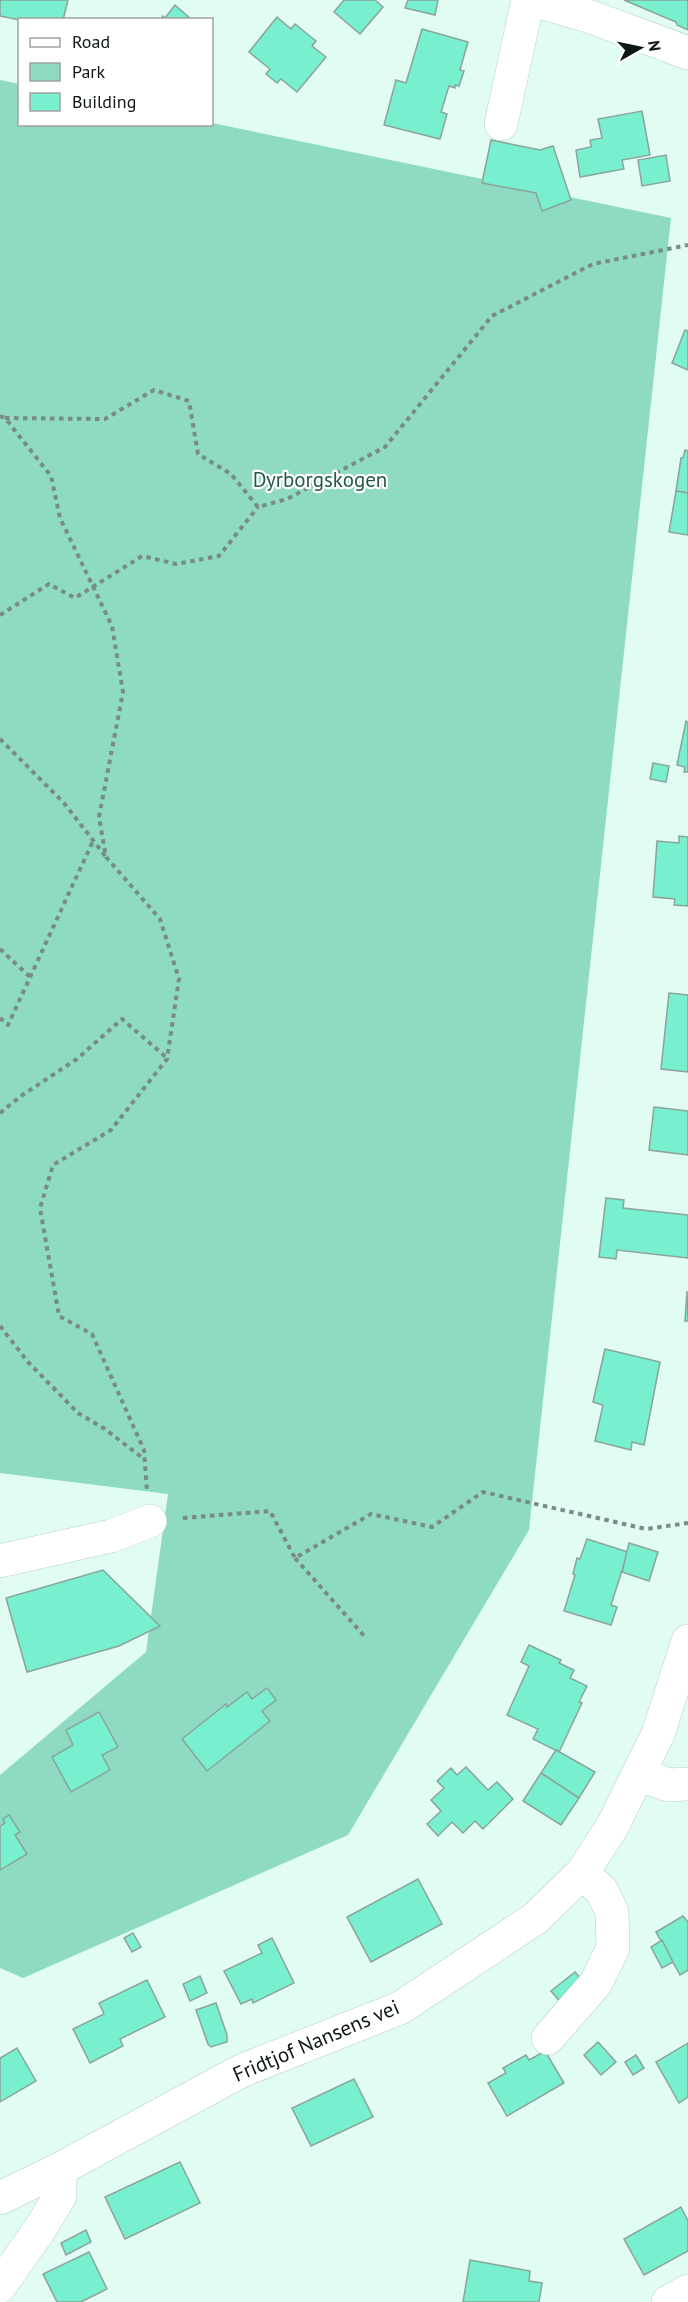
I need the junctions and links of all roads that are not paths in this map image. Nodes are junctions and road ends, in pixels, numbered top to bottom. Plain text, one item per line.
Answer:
1 (530, 0) edge
2 (688, 52) edge
3 (501, 124) dead end
4 (150, 1521) road end
5 (0, 1561) edge
6 (688, 1641) edge
7 (639, 1775) junction
8 (688, 1784) edge
9 (582, 1873) junction
10 (548, 2038) dead end
11 (60, 2169) junction
12 (0, 2198) edge
13 (0, 2286) edge
14 (688, 2291) edge
15 (668, 2302) edge

1 - 2 street
1 - 3 street
4 - 5 street
6 - 7 street, Fridtjof Nansens vei
7 - 8 street
7 - 9 street, Fridtjof Nansens vei
9 - 10 street
9 - 11 street, Fridtjof Nansens vei
11 - 12 street, Fridtjof Nansens vei
11 - 13 street
14 - 15 street

